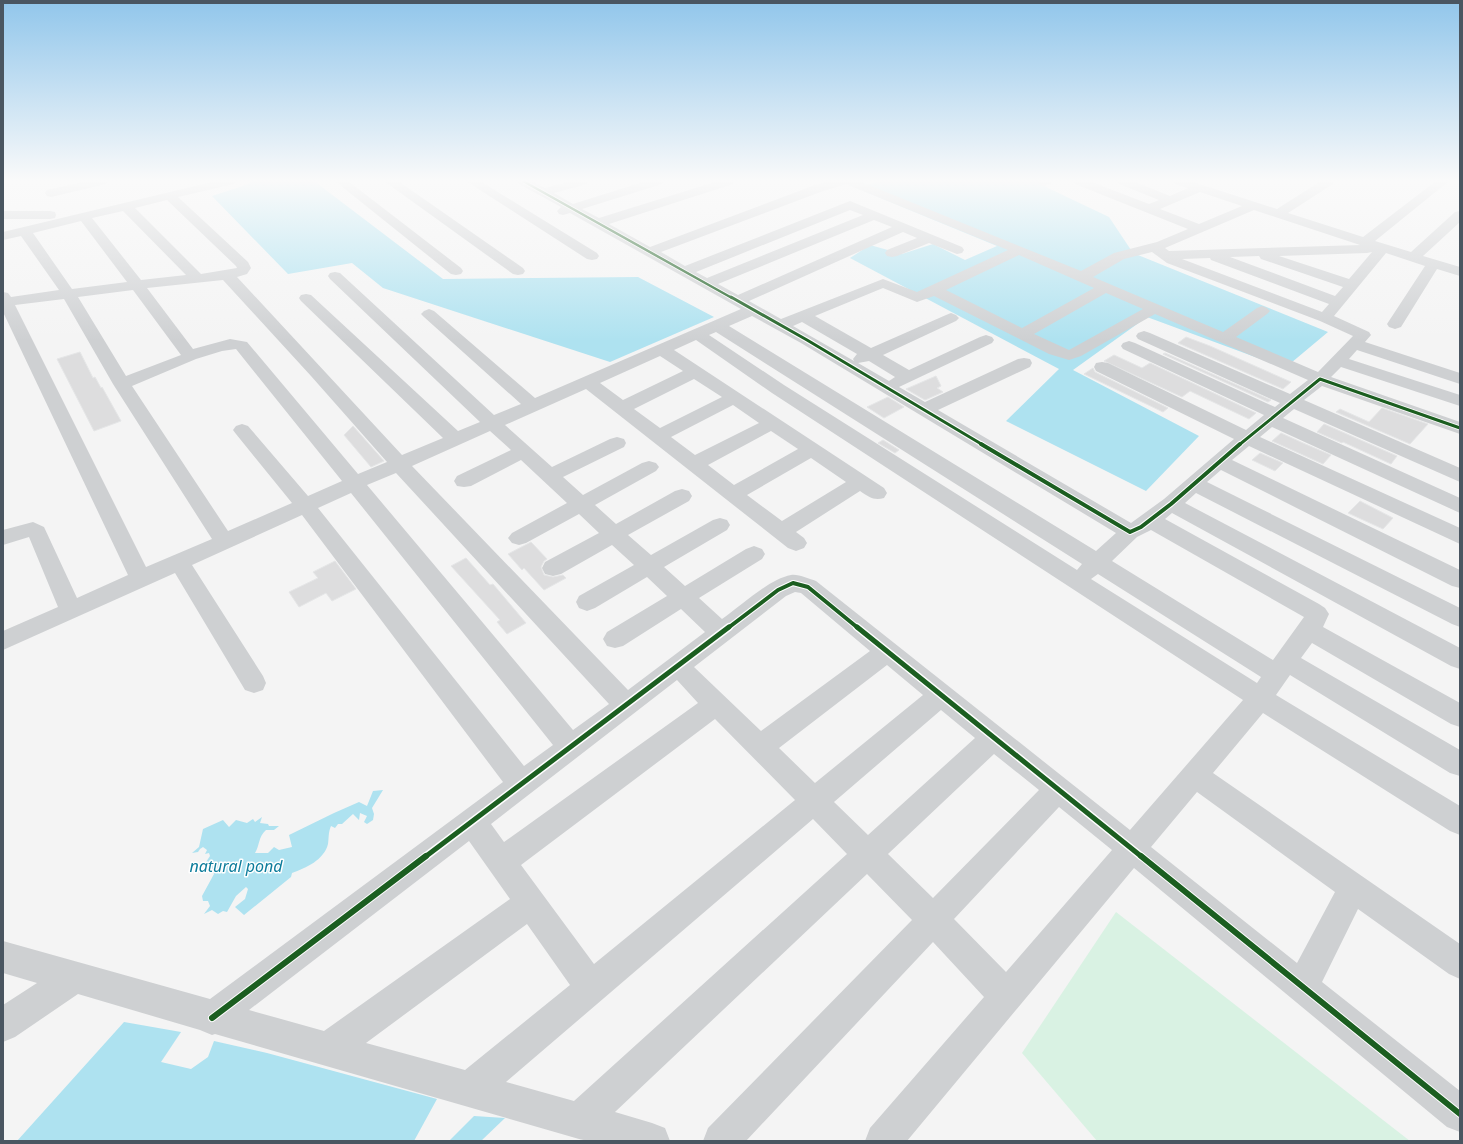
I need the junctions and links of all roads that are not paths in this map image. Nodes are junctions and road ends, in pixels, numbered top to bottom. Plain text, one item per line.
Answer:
1 (27, 234) edge
2 (98, 234) edge
3 (154, 234) edge
4 (210, 234) edge
5 (409, 234) edge
6 (467, 234) edge
7 (609, 234) edge
8 (696, 234) edge
9 (777, 234) edge
10 (828, 234) edge
11 (889, 234) edge
12 (921, 234) edge
13 (981, 234) edge
14 (1189, 234) edge
15 (1341, 234) edge
16 (1375, 234) edge
17 (1438, 234) edge
18 (558, 235) edge
19 (929, 238) junction
20 (1365, 242) junction
21 (1382, 249) junction
22 (957, 250) dead end
23 (1019, 250) junction
24 (1160, 251) junction
25 (649, 252) junction
26 (1254, 252) junction
27 (892, 253) dead end
28 (1206, 253) junction
29 (592, 256) dead end
30 (1413, 257) junction
31 (1434, 264) junction
32 (518, 270) dead end
33 (456, 271) dead end
34 (685, 271) junction
35 (1460, 272) edge
36 (227, 275) junction
37 (335, 276) dead end
38 (1082, 277) junction
39 (197, 278) junction
40 (137, 284) junction
41 (706, 284) junction
42 (1352, 286) junction
43 (1106, 287) junction
44 (934, 290) junction
45 (68, 293) junction
46 (306, 298) dead end
47 (4, 300) edge
48 (1338, 302) junction
49 (745, 306) junction
50 (1155, 308) junction
51 (1262, 311) dead end
52 (429, 314) dead end
53 (803, 316) junction
54 (951, 318) dead end
55 (1325, 318) junction
56 (1395, 324) dead end
57 (716, 325) junction
58 (781, 325) junction
59 (697, 334) junction
60 (1023, 334) junction
61 (1144, 336) dead end
62 (1225, 338) junction
63 (986, 340) dead end
64 (1354, 344) junction
65 (1129, 346) dead end
66 (661, 349) junction
67 (871, 354) junction
68 (190, 356) junction
69 (1338, 361) junction
70 (1024, 363) dead end
71 (849, 364) junction
72 (1102, 366) dead end
73 (695, 372) junction
74 (908, 377) junction
75 (1320, 378) junction
76 (1460, 379) edge
77 (587, 381) junction
78 (122, 384) junction
79 (887, 386) junction
80 (734, 398) junction
81 (1291, 402) junction
82 (1460, 402) edge
83 (533, 405) junction
84 (622, 408) junction
85 (925, 409) junction
86 (1273, 417) junction
87 (492, 423) junction
88 (772, 423) junction
89 (1460, 428) edge
90 (242, 430) dead end
91 (658, 436) junction
92 (1247, 438) junction
93 (455, 439) junction
94 (616, 443) dead end
95 (812, 449) junction
96 (524, 452) junction
97 (1219, 461) junction
98 (399, 464) junction
99 (694, 464) junction
100 (649, 467) dead end
101 (550, 476) junction
102 (1460, 476) edge
103 (464, 480) dead end
104 (860, 482) junction
105 (355, 483) junction
106 (1194, 484) junction
107 (877, 493) dead end
108 (734, 494) junction
109 (682, 496) dead end
110 (581, 504) junction
111 (1171, 504) junction
112 (305, 505) junction
113 (1460, 506) edge
114 (1150, 520) junction
115 (720, 525) dead end
116 (1130, 532) junction
117 (614, 534) junction
118 (1460, 537) edge
119 (3, 538) edge
120 (519, 538) dead end
121 (224, 541) junction
122 (754, 554) dead end
123 (179, 562) junction
124 (1097, 563) junction
125 (649, 566) junction
126 (553, 568) dead end
127 (141, 579) junction
128 (1077, 580) junction
129 (1460, 580) edge
130 (683, 598) junction
131 (587, 602) dead end
132 (71, 611) junction
133 (1460, 618) edge
134 (1309, 630) junction
135 (722, 633) junction
136 (615, 639) dead end
137 (3, 641) edge
138 (888, 651) junction
139 (1460, 659) edge
140 (678, 666) junction
141 (1281, 668) junction
142 (254, 683) dead end
143 (941, 695) junction
144 (1260, 698) junction
145 (716, 704) junction
146 (626, 705) junction
147 (1460, 716) edge
148 (994, 737) junction
149 (571, 747) junction
150 (759, 748) junction
151 (1460, 764) edge
152 (1194, 776) junction
153 (521, 784) junction
154 (1058, 789) junction
155 (814, 801) junction
156 (472, 822) junction
157 (1460, 822) edge
158 (1132, 849) junction
159 (867, 854) junction
160 (501, 862) junction
161 (1353, 888) junction
162 (530, 902) junction
163 (933, 920) junction
164 (3, 957) edge
165 (1460, 963) edge
166 (74, 978) junction
167 (591, 987) junction
168 (1302, 987) junction
169 (1006, 996) junction
170 (212, 1018) junction
171 (3, 1025) edge
172 (327, 1050) junction
173 (469, 1090) junction
174 (1460, 1114) edge
175 (579, 1121) junction
176 (652, 1141) edge
177 (721, 1141) edge
178 (883, 1141) edge

1 - 45 street
2 - 40 street
3 - 39 street
4 - 36 street
5 - 33 street
6 - 32 street
7 - 25 street
8 - 25 street
9 - 34 street
10 - 41 street
11 - 49 street
12 - 19 street
13 - 23 street
14 - 24 street
15 - 20 street
16 - 20 street
17 - 30 street
18 - 29 street
19 - 22 street
19 - 27 street
20 - 21 street
21 - 26 street
21 - 30 street
21 - 42 street
23 - 38 street
23 - 44 street
24 - 28 street
24 - 38 street
24 - 55 street
25 - 34 street
26 - 28 street
26 - 42 street
28 - 48 street
30 - 31 street
31 - 35 street
31 - 56 street
34 - 41 street
36 - 39 street
36 - 98 street
37 - 87 street
38 - 43 street
39 - 40 street
40 - 45 street
40 - 68 street
41 - 49 street
42 - 48 street
43 - 50 street
43 - 60 street
44 - 53 street
44 - 60 street
45 - 47 street
45 - 78 street
46 - 93 street
47 - 127 street
48 - 55 street
49 - 57 street
49 - 58 street
50 - 60 street
50 - 62 street
51 - 62 street
52 - 83 street
53 - 58 street
53 - 67 street
54 - 67 street
55 - 64 street
57 - 59 street
57 - 124 street
58 - 71 street
59 - 66 street
59 - 128 street
61 - 81 street
62 - 75 street
63 - 74 street
64 - 69 street
64 - 76 street
65 - 86 street
66 - 73 street
66 - 77 street
67 - 71 street
67 - 74 street
68 - 78 street
68 - 105 street
69 - 75 street
69 - 82 street
70 - 85 street
71 - 79 street
72 - 92 street
73 - 80 street
73 - 84 street
74 - 79 street
75 - 81 street
75 - 89 street
77 - 83 street
77 - 84 street
78 - 121 street
79 - 85 street
80 - 88 street
80 - 91 street
81 - 86 street
81 - 102 street
83 - 87 street
84 - 91 street
85 - 116 street
86 - 92 street
86 - 113 street
87 - 93 street
87 - 96 street
88 - 95 street
88 - 99 street
90 - 112 street
91 - 99 street
92 - 97 street
92 - 118 street
93 - 98 street
94 - 101 street
95 - 104 street
95 - 108 street
96 - 101 street
96 - 103 street
97 - 106 street
97 - 129 street
98 - 105 street
98 - 146 street
99 - 108 street
100 - 110 street
101 - 110 street
104 - 107 street
104 - 108 street
105 - 112 street
105 - 149 street
106 - 111 street
106 - 133 street
109 - 117 street
110 - 117 street
110 - 120 street
111 - 114 street
111 - 139 street
112 - 121 street
112 - 153 street
114 - 116 street
114 - 134 street
115 - 125 street
116 - 124 street
117 - 125 street
117 - 126 street
119 - 132 street
121 - 123 street
122 - 130 street
123 - 127 street
123 - 142 street
124 - 128 street
124 - 141 street
125 - 130 street
125 - 131 street
127 - 132 street
128 - 144 street
130 - 135 street
130 - 136 street
132 - 137 street
134 - 141 street
134 - 147 street
135 - 138 street
135 - 140 street
138 - 143 street
138 - 150 street
140 - 145 street
140 - 146 street
141 - 144 street
141 - 151 street
143 - 148 street
143 - 155 street
144 - 152 street
144 - 157 street
145 - 150 street
145 - 160 street
146 - 149 street
148 - 154 street
148 - 159 street
149 - 153 street
150 - 155 street
152 - 158 street
152 - 161 street
153 - 156 street
154 - 158 street
154 - 163 street
155 - 159 street
155 - 167 street
156 - 160 street
156 - 170 street
158 - 168 street
158 - 169 street
159 - 163 street
159 - 175 street
160 - 162 street
161 - 165 street
161 - 168 street
162 - 167 street
162 - 172 street
163 - 169 street
163 - 177 street
164 - 166 street
166 - 170 street
166 - 171 street
167 - 173 street
168 - 174 street
169 - 178 street
170 - 172 street
172 - 173 street
173 - 175 street
175 - 176 street

